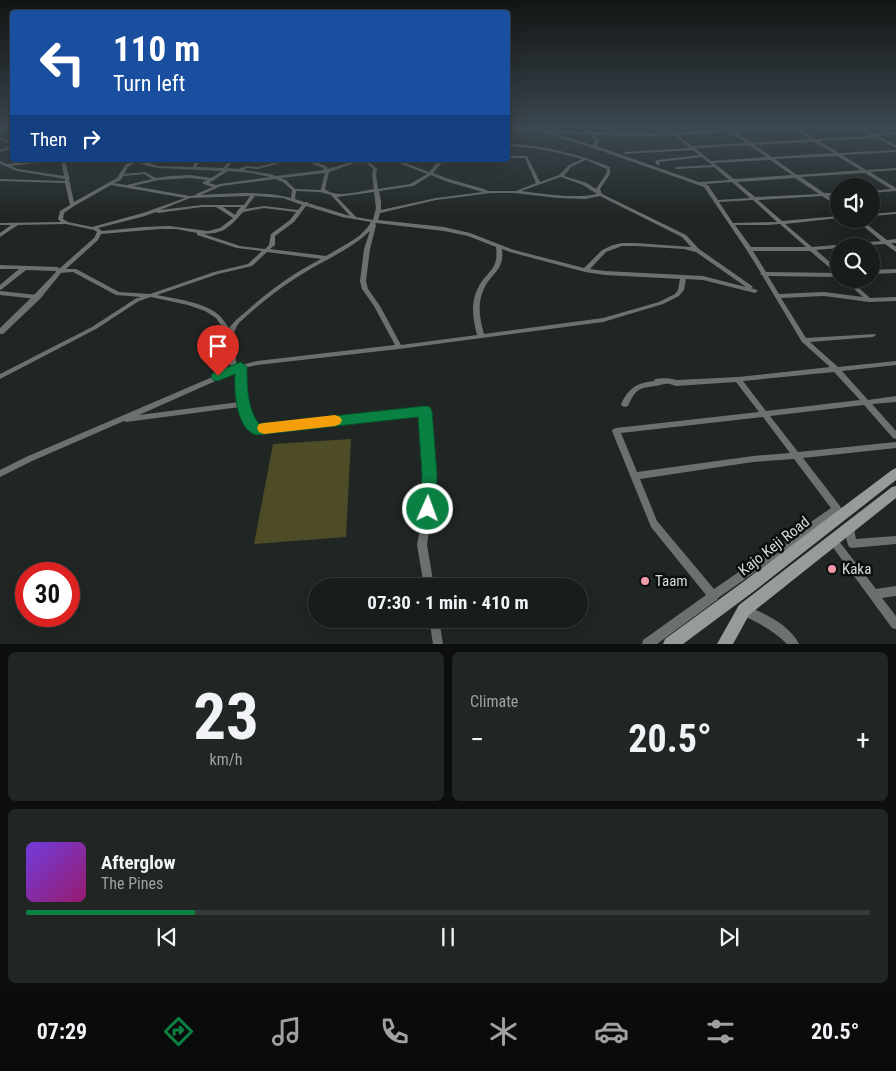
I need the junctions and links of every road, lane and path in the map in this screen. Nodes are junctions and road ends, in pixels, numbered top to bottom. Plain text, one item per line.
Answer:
1 (526, 157) edge
2 (579, 157) edge
3 (622, 157) edge
4 (694, 157) edge
5 (705, 157) edge
6 (769, 157) edge
7 (804, 157) edge
8 (841, 157) edge
9 (586, 159) junction
10 (772, 159) junction
11 (28, 162) edge
12 (63, 162) edge
13 (133, 162) edge
14 (142, 162) edge
15 (192, 162) edge
16 (199, 162) edge
17 (231, 162) edge
18 (275, 162) edge
19 (278, 162) edge
20 (314, 162) edge
21 (355, 162) edge
22 (368, 162) edge
23 (398, 162) edge
24 (440, 162) edge
25 (2, 164) edge
26 (211, 164) dead end
27 (658, 164) dead end
28 (713, 164) junction
29 (195, 166) junction
30 (207, 168) junction
31 (677, 168) dead end
32 (896, 169) edge
33 (226, 170) junction
34 (237, 171) junction
35 (327, 171) junction
36 (865, 171) junction
37 (430, 174) junction
38 (122, 175) junction
39 (271, 176) junction
40 (561, 176) junction
41 (795, 176) junction
42 (278, 178) junction
43 (876, 178) edge
44 (0, 180) edge
45 (67, 180) junction
46 (156, 180) junction
47 (210, 180) junction
48 (730, 180) junction
49 (880, 180) edge
50 (538, 183) junction
51 (701, 183) junction
52 (110, 184) junction
53 (215, 186) junction
54 (127, 187) junction
55 (378, 190) junction
56 (294, 191) junction
57 (880, 191) edge
58 (326, 192) junction
59 (492, 192) junction
60 (514, 192) junction
61 (333, 195) junction
62 (601, 195) junction
63 (822, 195) junction
64 (830, 195) edge
65 (254, 196) junction
66 (278, 196) junction
67 (190, 197) junction
68 (293, 199) junction
69 (754, 200) junction
70 (830, 200) edge
71 (717, 202) junction
72 (306, 203) junction
73 (72, 205) junction
74 (216, 206) junction
75 (244, 206) junction
76 (240, 211) junction
77 (299, 211) junction
78 (378, 212) junction
79 (896, 213) edge
80 (880, 214) edge
81 (143, 215) junction
82 (235, 217) junction
83 (354, 218) junction
84 (830, 218) edge
85 (375, 221) junction
86 (781, 222) junction
87 (18, 223) junction
88 (66, 223) junction
89 (0, 224) edge
90 (732, 224) junction
91 (93, 228) junction
92 (868, 228) edge
93 (194, 232) junction
94 (99, 233) junction
95 (0, 235) edge
96 (896, 241) edge
97 (885, 242) junction
98 (500, 246) junction
99 (749, 249) junction
100 (810, 249) junction
101 (267, 250) junction
102 (697, 250) junction
103 (896, 250) edge
104 (326, 258) junction
105 (830, 266) edge
106 (0, 267) edge
107 (24, 268) junction
108 (59, 270) junction
109 (585, 270) junction
110 (896, 270) edge
111 (880, 271) edge
112 (763, 274) junction
113 (830, 274) edge
114 (683, 278) junction
115 (0, 281) edge
116 (8, 281) junction
117 (0, 288) edge
118 (856, 288) edge
119 (0, 293) edge
120 (149, 295) junction
121 (37, 296) junction
122 (777, 296) junction
123 (896, 299) edge
124 (869, 300) junction
125 (0, 332) edge
126 (230, 334) junction
127 (873, 335) dead end
128 (481, 336) junction
129 (804, 340) junction
130 (399, 347) junction
131 (896, 363) edge
132 (238, 368) junction
133 (836, 369) junction
134 (0, 377) edge
135 (738, 379) junction
136 (896, 399) edge
137 (866, 403) junction
138 (244, 404) junction
139 (625, 404) dead end
140 (763, 414) junction
141 (118, 421) junction
142 (896, 436) edge
143 (896, 445) edge
144 (796, 456) junction
145 (896, 473) edge
146 (0, 474) edge
147 (634, 476) junction
148 (896, 491) edge
149 (839, 512) junction
150 (850, 527) junction
151 (832, 540) junction
152 (896, 540) edge
153 (428, 578) edge
154 (896, 591) edge
155 (873, 594) junction
156 (714, 597) junction
157 (744, 610) junction
158 (896, 624) edge
159 (435, 628) edge
160 (438, 644) edge
161 (647, 644) edge
162 (670, 644) edge
163 (724, 644) edge
164 (794, 644) edge

1 - 50 street
2 - 9 street
3 - 51 street
4 - 27 street
5 - 28 street
6 - 10 street
7 - 10 street
8 - 36 street
9 - 40 street
9 - 62 street
10 - 28 street
10 - 41 street
11 - 25 street
12 - 45 street
13 - 38 street
14 - 29 street
15 - 29 street
16 - 29 street
17 - 33 street
18 - 34 street
19 - 39 street
20 - 35 street
21 - 35 street
22 - 55 street
23 - 37 street
24 - 37 street
25 - 45 street
26 - 30 street
28 - 31 street
28 - 48 street
29 - 30 street
30 - 33 street
32 - 36 street
33 - 34 street
33 - 47 street
34 - 39 street
35 - 42 street
35 - 58 street
36 - 41 street
36 - 43 street
37 - 55 street
37 - 59 street
38 - 46 street
38 - 52 street
39 - 42 street
40 - 50 street
40 - 62 street
41 - 48 street
41 - 63 street
42 - 53 street
42 - 56 street
44 - 45 street
45 - 73 street
46 - 47 street
46 - 54 street
47 - 53 street
48 - 51 street
48 - 69 street
49 - 57 street
50 - 60 street
51 - 71 street
52 - 54 street
52 - 73 street
53 - 67 street
54 - 67 street
55 - 61 street
55 - 78 street
56 - 58 street
56 - 66 street
56 - 68 street
58 - 61 street
59 - 60 street
59 - 78 street
60 - 62 street
61 - 83 street
62 - 102 street
63 - 64 street
63 - 69 street
63 - 70 street
65 - 66 street
65 - 67 street
65 - 75 street
66 - 68 street
67 - 81 street
68 - 72 street
69 - 71 street
69 - 86 street
71 - 90 street
72 - 77 street
72 - 83 street
73 - 88 street
74 - 75 street
74 - 81 street
74 - 82 street
75 - 76 street
76 - 77 street
76 - 82 street
77 - 101 street
78 - 85 street
79 - 80 street
81 - 91 street
82 - 93 street
83 - 85 street
84 - 86 street
85 - 98 street
85 - 104 street
85 - 130 street
86 - 90 street
86 - 100 street
87 - 88 street
87 - 89 street
87 - 95 street
88 - 91 street
90 - 99 street
91 - 94 street
92 - 97 street
93 - 94 street
93 - 101 street
94 - 108 street
96 - 97 street
97 - 100 street
97 - 103 street
98 - 109 street
98 - 128 street
99 - 100 street
99 - 112 street
100 - 105 street
101 - 104 street
101 - 120 street
102 - 109 street
102 - 114 street
104 - 126 street
106 - 107 street
107 - 108 street
107 - 116 street
108 - 120 street
108 - 121 street
109 - 114 street
110 - 111 street
112 - 113 street
112 - 122 street
114 - 128 street
115 - 116 street
116 - 117 street
118 - 124 street
119 - 121 street
120 - 126 street
120 - 134 street
121 - 125 street
122 - 124 street
122 - 129 street
123 - 124 street
126 - 132 street
127 - 129 street
128 - 130 street
129 - 133 street
130 - 132 street
131 - 133 street
132 - 138 street
132 - 141 street
133 - 135 street
133 - 137 street
135 - 139 street
135 - 140 street
136 - 137 street
137 - 140 street
137 - 142 street
138 - 141 street
138 - 153 street
140 - 144 street
140 - 147 street
141 - 146 street
143 - 144 street
144 - 147 street
144 - 149 street
145 - 149 main road, Kajo Keji Road
147 - 156 street
148 - 150 main road
149 - 156 street
149 - 162 main road, Kajo Keji Road
150 - 151 main road
150 - 152 street
151 - 155 street
151 - 157 main road
154 - 155 street
155 - 158 street
156 - 161 street
157 - 163 main road
157 - 164 street
159 - 160 street

